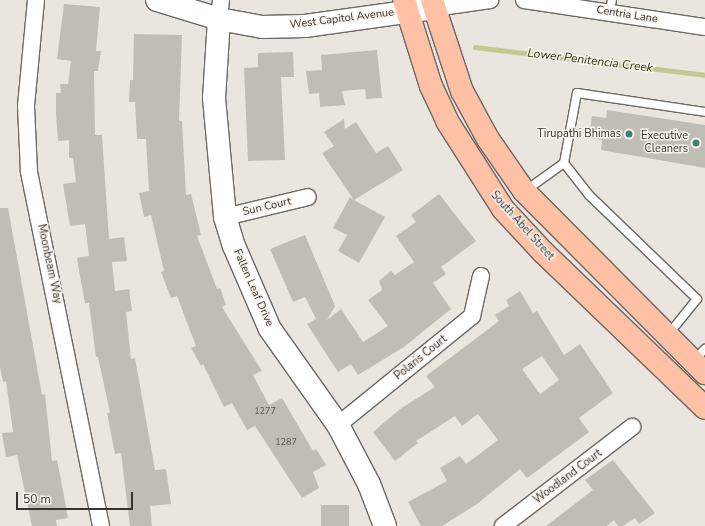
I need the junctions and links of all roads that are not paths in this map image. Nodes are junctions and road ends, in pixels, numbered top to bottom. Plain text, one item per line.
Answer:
1 (36, 0) edge
2 (157, 0) edge
3 (490, 0) edge
4 (524, 0) edge
5 (433, 4) edge
6 (405, 6) edge
7 (610, 6) edge
8 (220, 10) edge
9 (705, 27) edge
10 (705, 112) edge
11 (564, 163) junction
12 (524, 191) junction
13 (308, 197) dead end
14 (503, 208) junction
15 (225, 217) junction
16 (481, 276) dead end
17 (668, 335) junction
18 (650, 354) junction
19 (701, 361) edge
20 (705, 408) edge
21 (338, 425) junction
22 (632, 427) dead end
23 (101, 526) edge
24 (385, 526) edge
25 (503, 526) edge

1 - 23 street, Moonbeam Way
2 - 8 street, West Capitol Avenue
3 - 5 street
4 - 7 street, Centria Lane
5 - 6 street, West Capitol Avenue
5 - 12 main road
6 - 8 street, West Capitol Avenue
6 - 14 main road, South Abel Street
7 - 9 street, Centria Lane
8 - 15 street, Fallen Leaf Drive
10 - 11 lane
11 - 12 lane
11 - 17 lane
12 - 14 main road
12 - 17 main road
13 - 15 street, Sun Court
14 - 18 main road, South Abel Street
15 - 21 street, Fallen Leaf Drive
16 - 21 street, Polaris Court
17 - 18 main road
17 - 19 main road
18 - 20 main road, South Abel Street
21 - 24 street, Fallen Leaf Drive
22 - 25 street, Woodland Court

